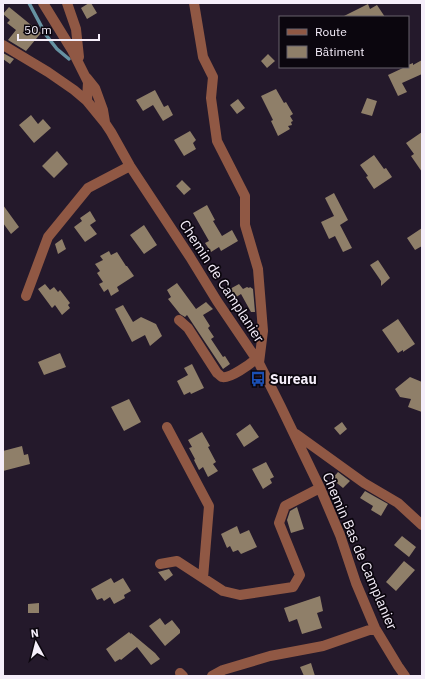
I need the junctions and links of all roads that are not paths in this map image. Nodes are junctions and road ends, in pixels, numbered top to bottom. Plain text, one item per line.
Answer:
1 (43, 3) edge
2 (67, 3) edge
3 (194, 3) edge
4 (3, 45) edge
5 (82, 70) junction
6 (74, 90) junction
7 (87, 102) junction
8 (105, 123) junction
9 (130, 166) junction
10 (26, 296) dead end
11 (180, 320) dead end
12 (257, 361) junction
13 (167, 427) dead end
14 (294, 433) junction
15 (320, 488) junction
16 (422, 525) edge
17 (160, 564) dead end
18 (203, 578) junction
19 (375, 628) junction
20 (212, 676) edge
21 (406, 676) edge

1 - 5 street
2 - 5 street
3 - 12 street
4 - 6 street, Chemin de Camplanier
5 - 6 street
5 - 7 street
5 - 8 street
6 - 7 street, Chemin de Camplanier
7 - 8 street, Chemin de Camplanier
8 - 9 street, Chemin de Camplanier
9 - 10 street
9 - 12 street, Chemin de Camplanier
11 - 12 street
12 - 14 street, Chemin de Camplanier
13 - 18 street
14 - 15 street, Chemin Bas de Camplanier
14 - 16 street, Chemin de Camplanier
15 - 18 street
15 - 19 street, Chemin Bas de Camplanier
17 - 18 street
19 - 20 street
19 - 21 street, Chemin Bas de Camplanier

